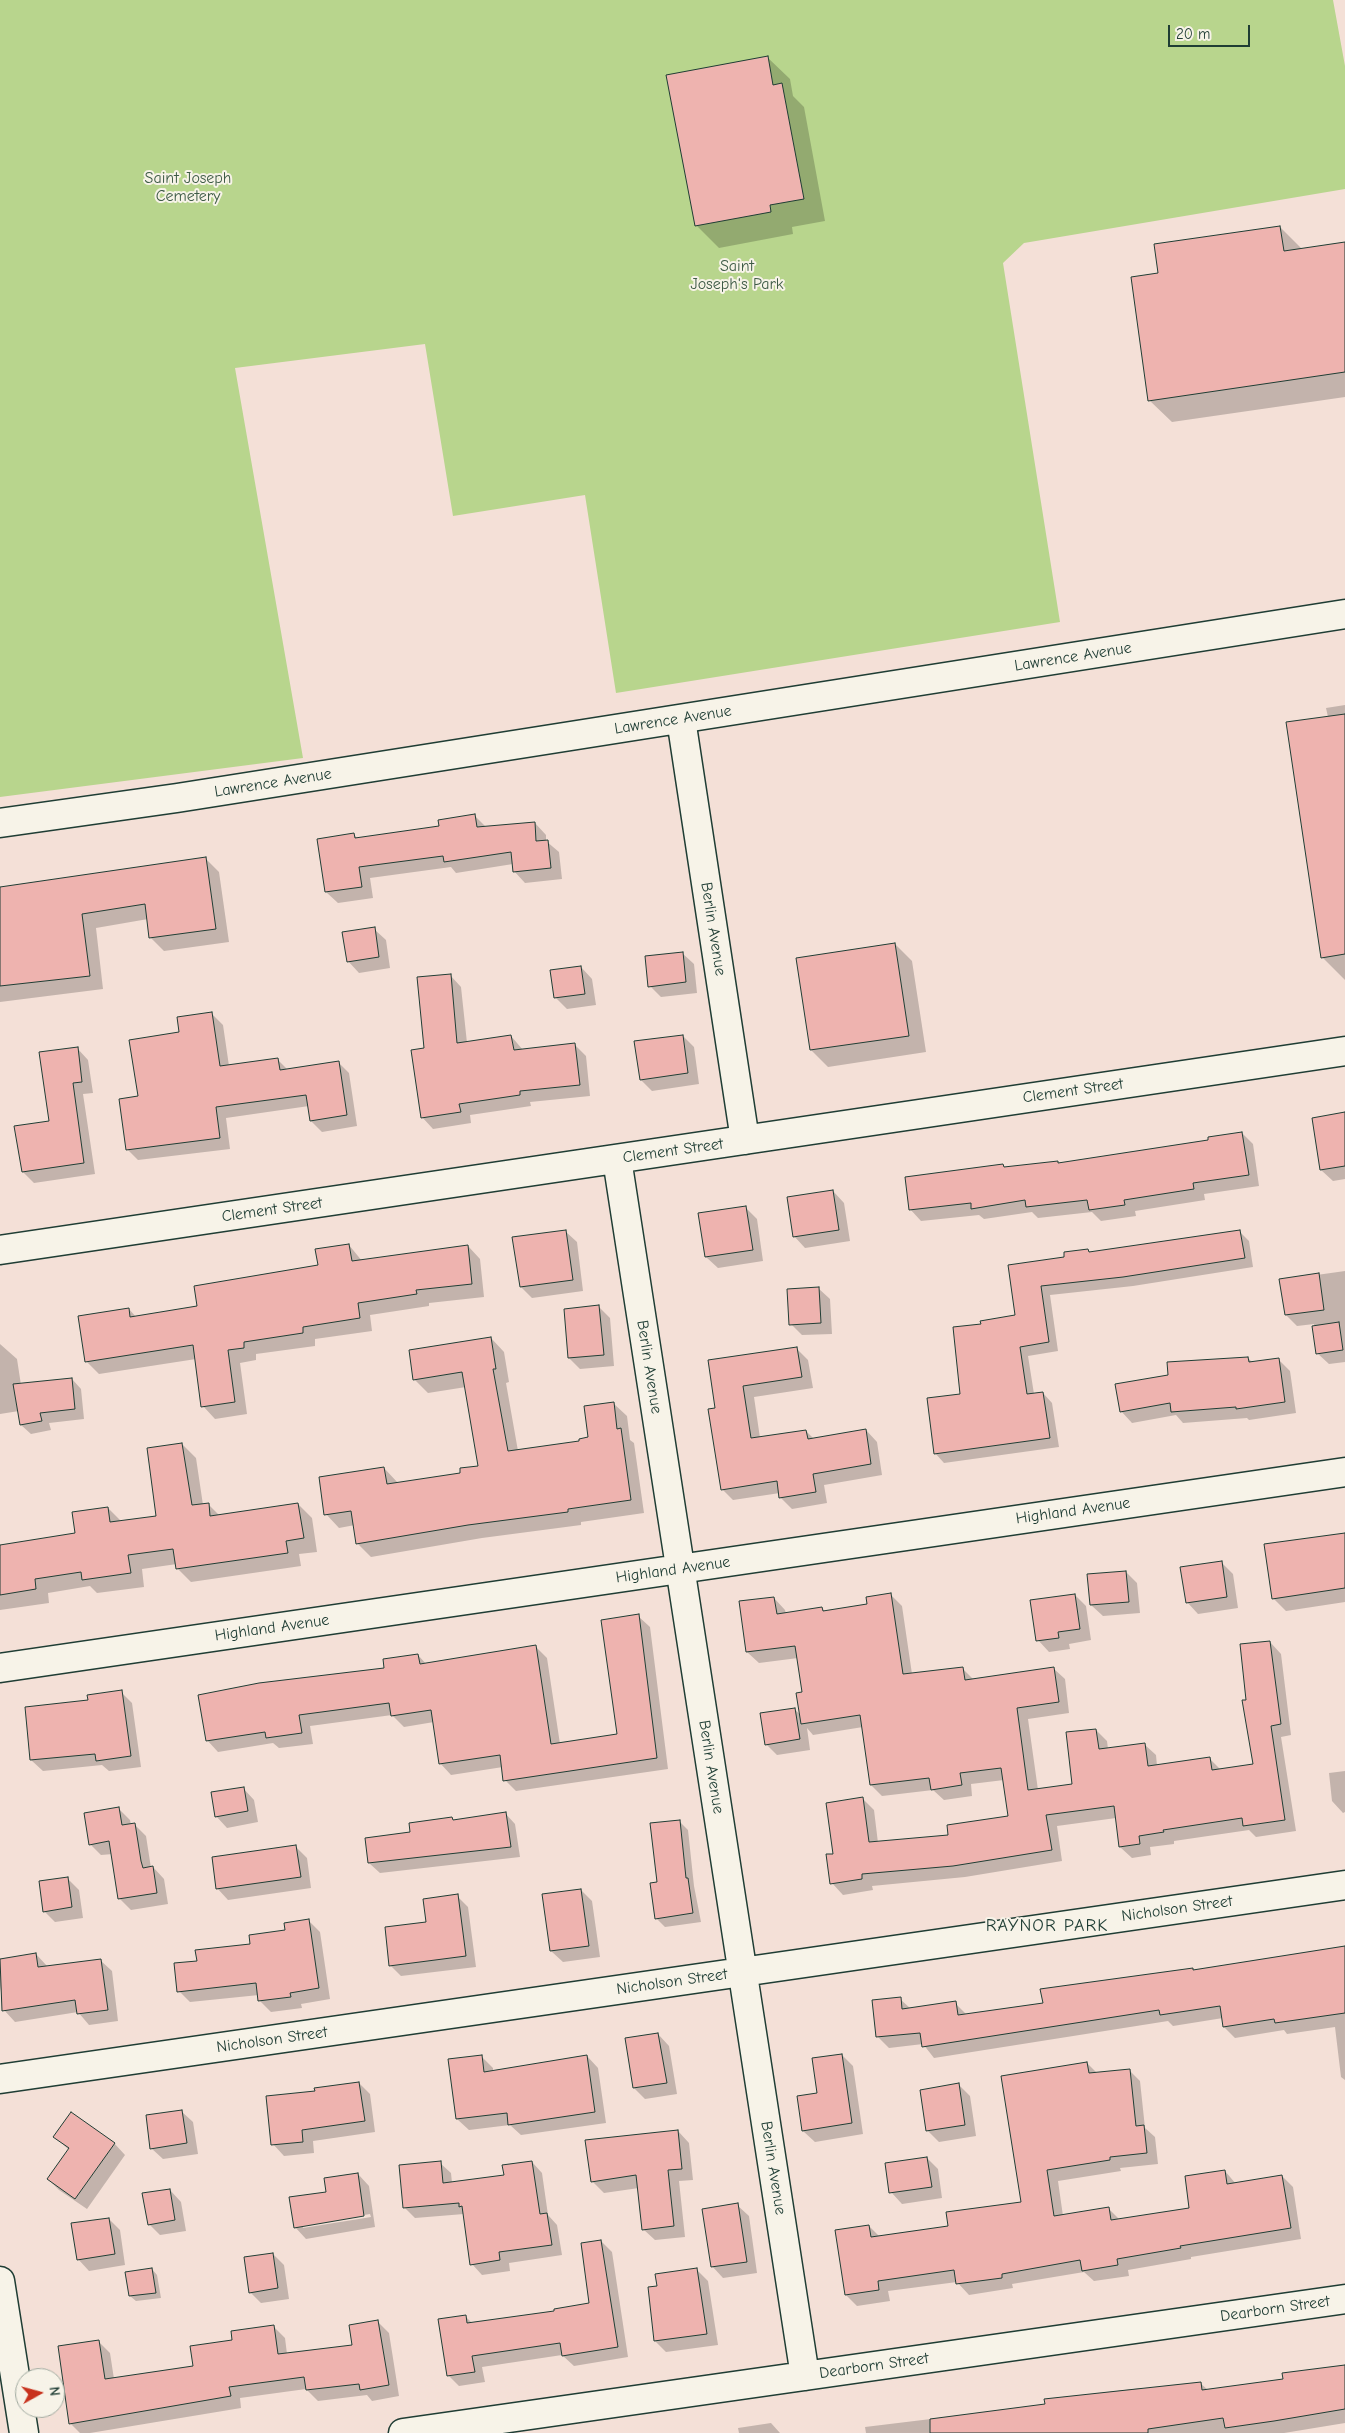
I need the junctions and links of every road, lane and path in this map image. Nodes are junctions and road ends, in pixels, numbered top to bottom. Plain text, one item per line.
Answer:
1 (1345, 614) edge
2 (681, 719) junction
3 (0, 823) edge
4 (1345, 1051) edge
5 (745, 1140) junction
6 (617, 1159) junction
7 (0, 1250) edge
8 (1345, 1472) edge
9 (680, 1568) junction
10 (0, 1668) edge
11 (1345, 1885) edge
12 (743, 1972) junction
13 (0, 2079) edge
14 (0, 2281) edge
15 (1345, 2299) edge
16 (805, 2376) junction
17 (24, 2433) edge
18 (402, 2433) edge

1 - 2 street, Lawrence Avenue
2 - 3 street, Lawrence Avenue
2 - 5 street, Berlin Avenue
4 - 5 street, Clement Street
5 - 6 street, Clement Street
6 - 7 street, Clement Street
6 - 9 street, Berlin Avenue
8 - 9 street, Highland Avenue
9 - 10 street, Highland Avenue
9 - 12 street, Berlin Avenue
11 - 12 street, Nicholson Street
12 - 13 street, Nicholson Street
12 - 16 street, Berlin Avenue
14 - 17 street
15 - 16 street, Dearborn Street
16 - 18 street, Dearborn Street

